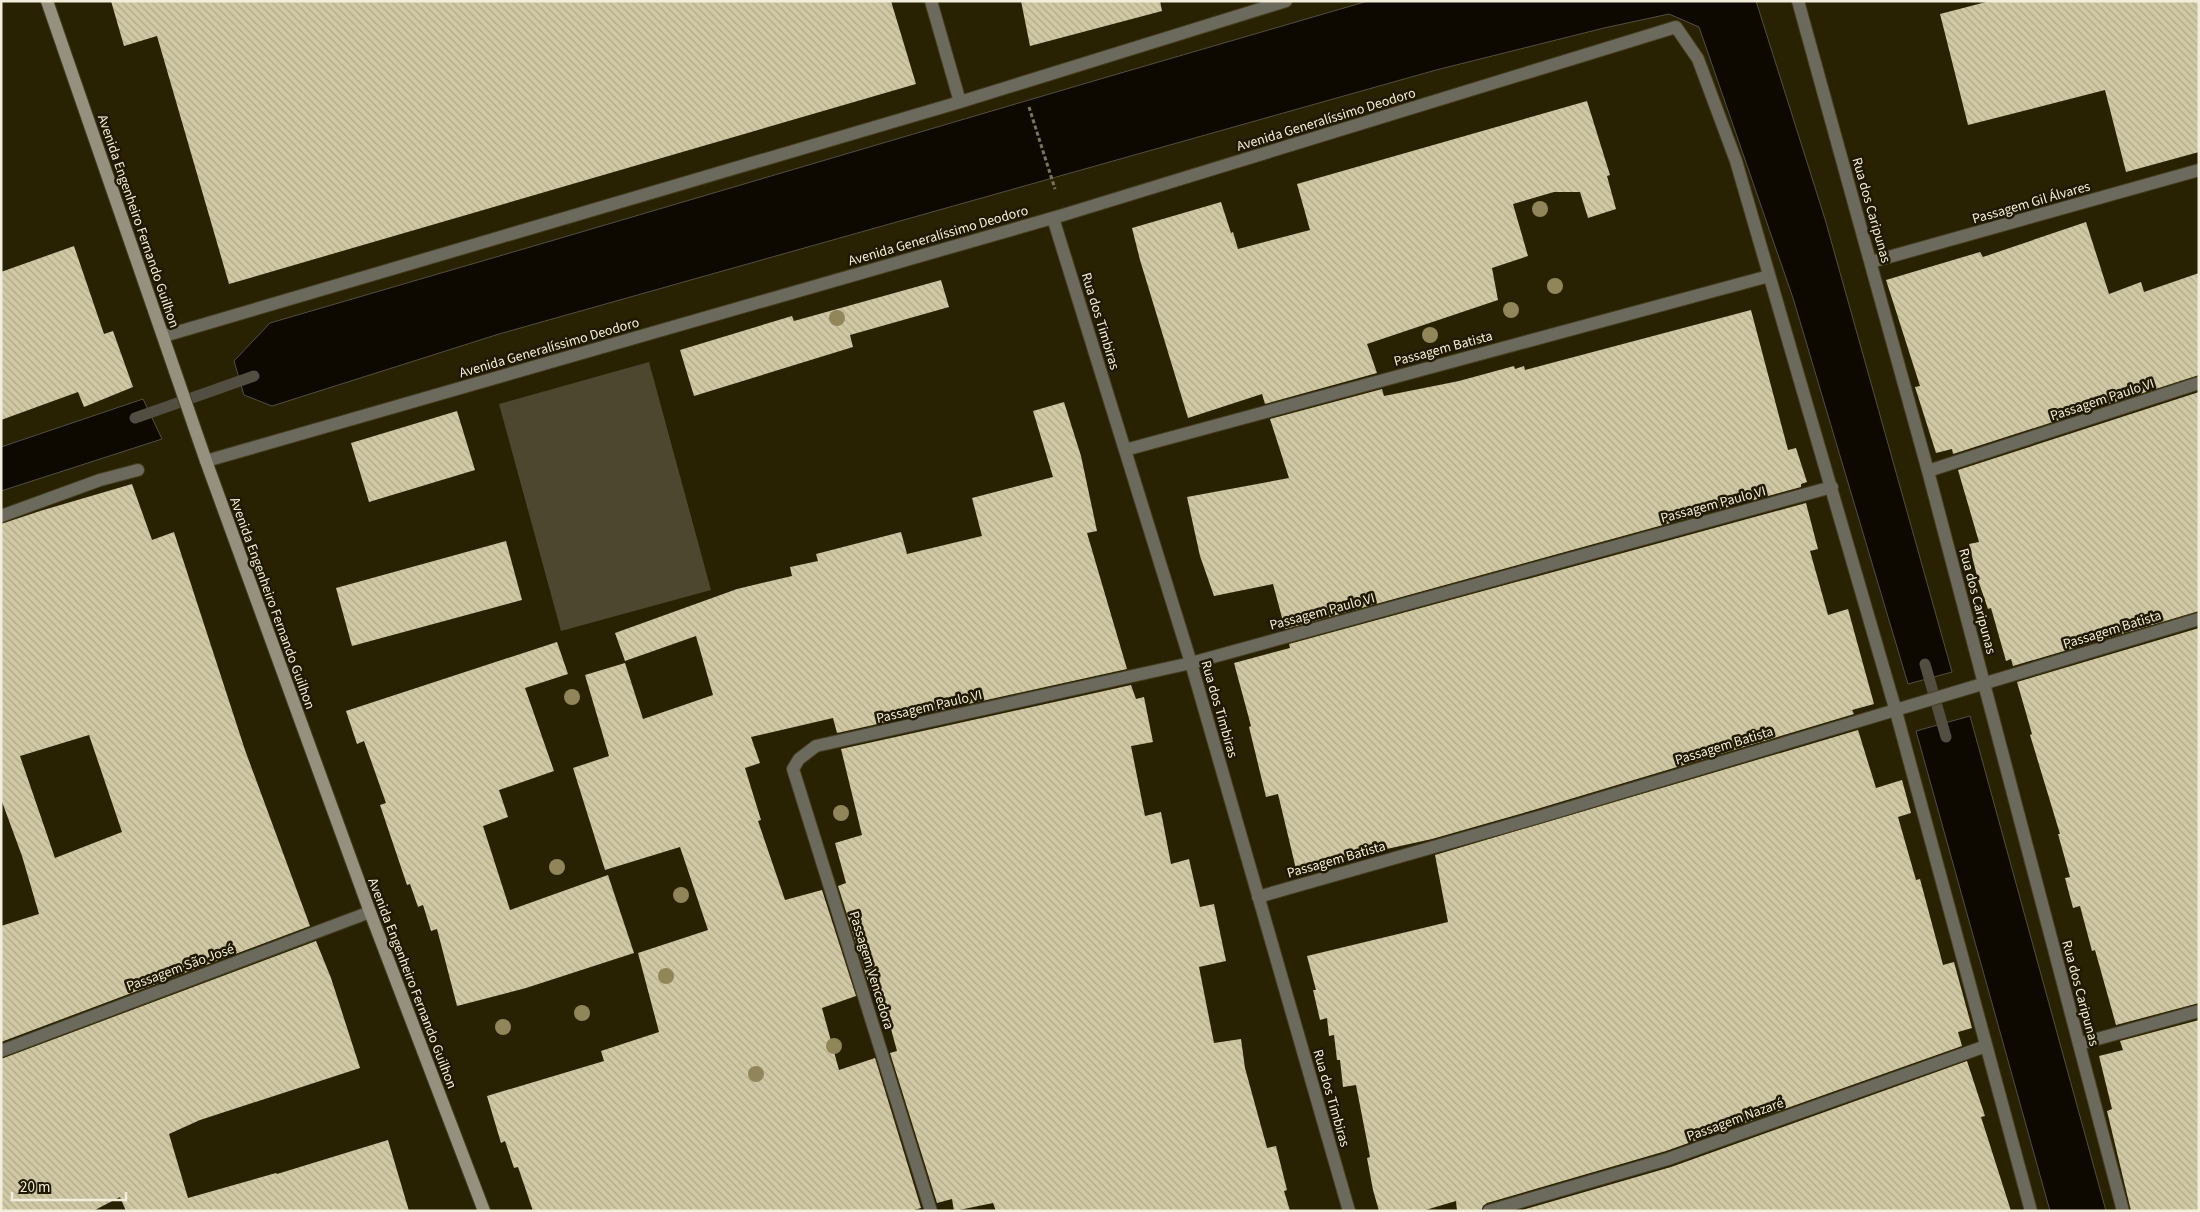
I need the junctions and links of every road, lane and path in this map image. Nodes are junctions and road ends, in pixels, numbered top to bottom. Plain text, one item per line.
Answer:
1 (47, 1) edge
2 (931, 1) edge
3 (1286, 1) edge
4 (1798, 1) edge
5 (1022, 83) junction
6 (960, 102) junction
7 (2199, 170) edge
8 (1058, 217) junction
9 (1871, 262) junction
10 (1769, 276) junction
11 (164, 336) junction
12 (2199, 383) edge
13 (1125, 450) junction
14 (206, 461) junction
15 (138, 470) dead end
16 (1928, 471) junction
17 (1832, 486) junction
18 (1, 516) edge
19 (2199, 618) edge
20 (1191, 663) junction
21 (1984, 683) junction
22 (1895, 708) junction
23 (816, 746) joint
24 (1258, 897) junction
25 (370, 912) junction
26 (2199, 1011) edge
27 (2079, 1044) junction
28 (1986, 1046) junction
29 (1, 1051) edge
30 (484, 1211) edge
31 (931, 1211) edge
32 (1349, 1211) edge
33 (1490, 1211) edge
34 (2032, 1211) edge
35 (2123, 1211) edge

1 - 11 main road, Avenida Engenheiro Fernando Guilhon
2 - 6 street
3 - 5 street
4 - 9 street, Rua dos Caripunas
5 - 6 street
5 - 8 path
6 - 11 street
7 - 9 street, Passagem Gil Álvares
8 - 10 street, Avenida Generalíssimo Deodoro
8 - 13 street, Rua dos Timbiras
8 - 14 street, Avenida Generalíssimo Deodoro
9 - 16 street, Rua dos Caripunas
10 - 13 street, Passagem Batista
10 - 17 street
11 - 14 main road, Avenida Engenheiro Fernando Guilhon
12 - 16 street, Passagem Paulo VI
13 - 20 street, Rua dos Timbiras
14 - 25 main road, Avenida Engenheiro Fernando Guilhon
15 - 18 street
16 - 21 street, Rua dos Caripunas
17 - 20 street, Passagem Paulo VI
17 - 22 street
19 - 21 street, Passagem Batista
20 - 23 street, Passagem Paulo VI
20 - 24 street, Rua dos Timbiras
21 - 22 street, Passagem Batista
21 - 27 street, Rua dos Caripunas
22 - 24 street, Passagem Batista
22 - 28 street
23 - 31 street, Passagem Vencedora
24 - 32 street, Rua dos Timbiras
25 - 29 street, Passagem São José
25 - 30 main road, Avenida Engenheiro Fernando Guilhon
26 - 27 street
27 - 35 street, Rua dos Caripunas
28 - 33 street, Passagem Nazaré
28 - 34 street

